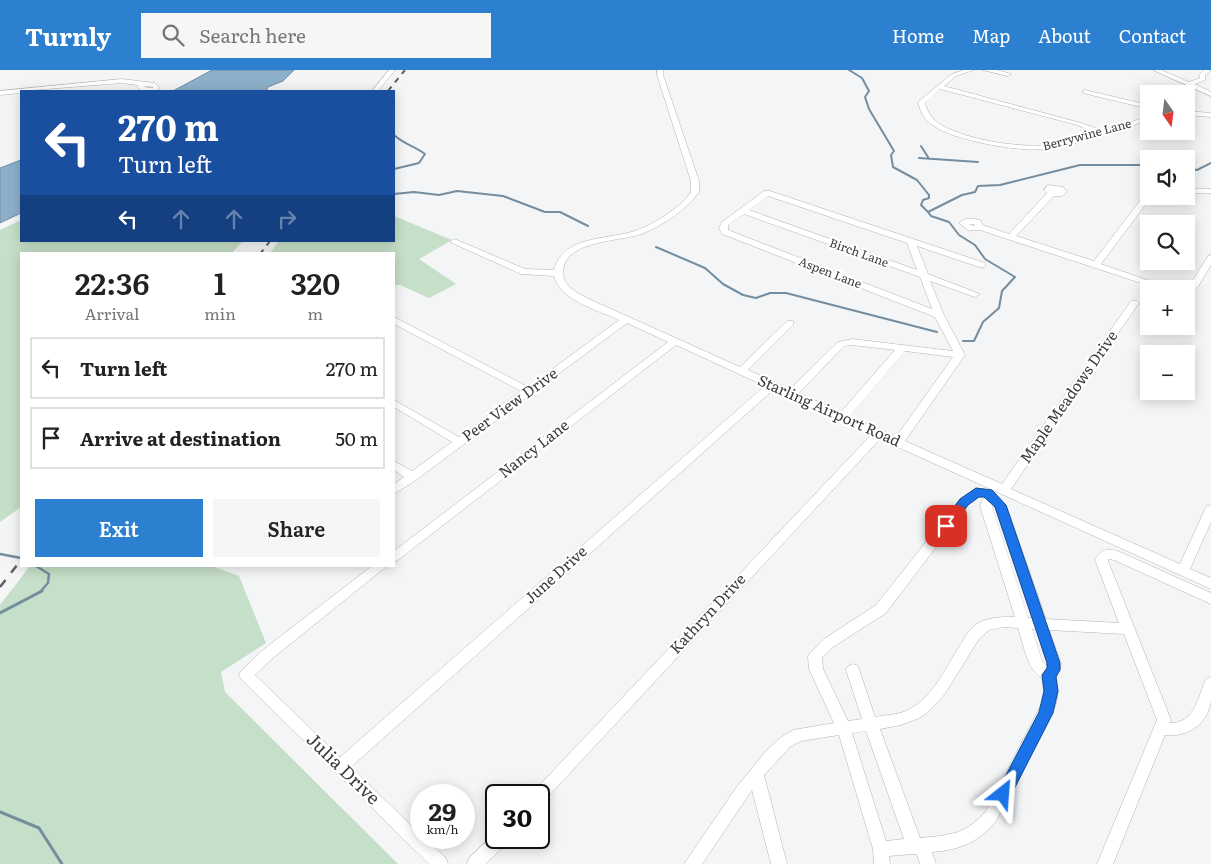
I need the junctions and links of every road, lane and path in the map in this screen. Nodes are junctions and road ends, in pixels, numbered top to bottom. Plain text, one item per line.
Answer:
1 (392, 70) edge
2 (660, 70) edge
3 (971, 70) edge
4 (986, 70) edge
5 (1156, 70) edge
6 (1202, 72) edge
7 (1008, 74) dead end
8 (140, 84) dead end
9 (1190, 84) junction
10 (939, 87) junction
11 (33, 90) edge
12 (376, 90) edge
13 (20, 91) edge
14 (1085, 92) dead end
15 (3, 93) edge
16 (1211, 94) edge
17 (0, 102) edge
18 (1140, 105) edge
19 (1195, 114) edge
20 (1211, 115) edge
21 (1140, 121) edge
22 (1100, 132) junction
23 (1195, 191) edge
24 (1211, 191) edge
25 (1052, 193) dead end
26 (1141, 205) edge
27 (743, 211) junction
28 (980, 227) dead end
29 (1011, 237) junction
30 (454, 242) dead end
31 (911, 242) junction
32 (1211, 258) edge
33 (1096, 264) junction
34 (982, 265) dead end
35 (558, 273) junction
36 (924, 277) junction
37 (1143, 280) edge
38 (1195, 284) edge
39 (975, 294) dead end
40 (1134, 303) dead end
41 (939, 315) junction
42 (626, 319) junction
43 (395, 321) edge
44 (790, 323) dead end
45 (675, 341) junction
46 (903, 347) junction
47 (960, 355) junction
48 (741, 371) junction
49 (772, 385) junction
50 (528, 392) junction
51 (792, 394) junction
52 (395, 404) edge
53 (843, 417) junction
54 (878, 434) junction
55 (460, 442) junction
56 (898, 442) junction
57 (395, 467) edge
58 (412, 477) junction
59 (395, 489) edge
60 (994, 492) junction
61 (1211, 509) edge
62 (395, 556) edge
63 (380, 567) edge
64 (1183, 571) junction
65 (1211, 584) edge
66 (1211, 599) edge
67 (1024, 623) junction
68 (1040, 624) junction
69 (1127, 628) junction
70 (853, 670) dead end
71 (1049, 675) junction
72 (1211, 684) edge
73 (870, 722) junction
74 (843, 726) junction
75 (1162, 728) junction
76 (341, 766) junction
77 (756, 774) junction
78 (550, 784) edge
79 (918, 847) junction
80 (489, 849) edge
81 (881, 856) edge
82 (440, 864) edge
83 (475, 864) edge
84 (692, 864) edge
85 (779, 864) edge
86 (928, 864) edge
87 (1105, 864) edge

1 - 12 street
2 - 35 street
3 - 10 street, Berrywine Lane
4 - 7 street
5 - 9 street
6 - 9 street
8 - 11 street
9 - 16 street
10 - 22 street
10 - 22 street, Berrywine Lane
13 - 15 street
14 - 18 street
15 - 17 street
19 - 20 street
21 - 22 street, Berrywine Lane
23 - 24 street
25 - 29 street
26 - 33 street
27 - 31 street
27 - 36 street, Birch Lane
27 - 41 street, Aspen Lane
28 - 29 street
29 - 33 street
30 - 35 street
31 - 34 street
31 - 36 street
32 - 38 street
33 - 37 street
35 - 42 street, Starling Airport Road
36 - 39 street, Birch Lane
36 - 41 street
40 - 60 street, Maple Meadows Drive
41 - 47 street
42 - 45 street, Starling Airport Road
42 - 50 street, Peer View Drive
43 - 50 street
44 - 48 street
45 - 48 street, Starling Airport Road
45 - 62 street, Nancy Lane
46 - 47 street
46 - 51 street
46 - 53 street
47 - 56 street
48 - 49 street, Starling Airport Road
49 - 51 street, Starling Airport Road
49 - 76 street, June Drive
50 - 55 street, Peer View Drive
51 - 53 street, Starling Airport Road
52 - 55 street
53 - 54 street, Starling Airport Road
54 - 56 street, Starling Airport Road
54 - 78 street, Kathryn Drive
55 - 58 street, Peer View Drive
56 - 60 street, Starling Airport Road
57 - 58 street
58 - 59 street, Peer View Drive
60 - 64 street, Starling Airport Road
60 - 67 street
60 - 68 street
60 - 74 street
61 - 64 street
63 - 76 street, Julia Drive
64 - 65 street, Starling Airport Road
66 - 69 street
67 - 68 street
67 - 71 street
67 - 73 street
68 - 69 street
68 - 71 street
69 - 75 street
70 - 73 street
71 - 79 street
72 - 75 street
73 - 74 street
73 - 79 street
74 - 77 street
74 - 81 street
75 - 87 street
76 - 82 street, Julia Drive
77 - 84 street
77 - 85 street
79 - 81 street
79 - 86 street
80 - 83 street

